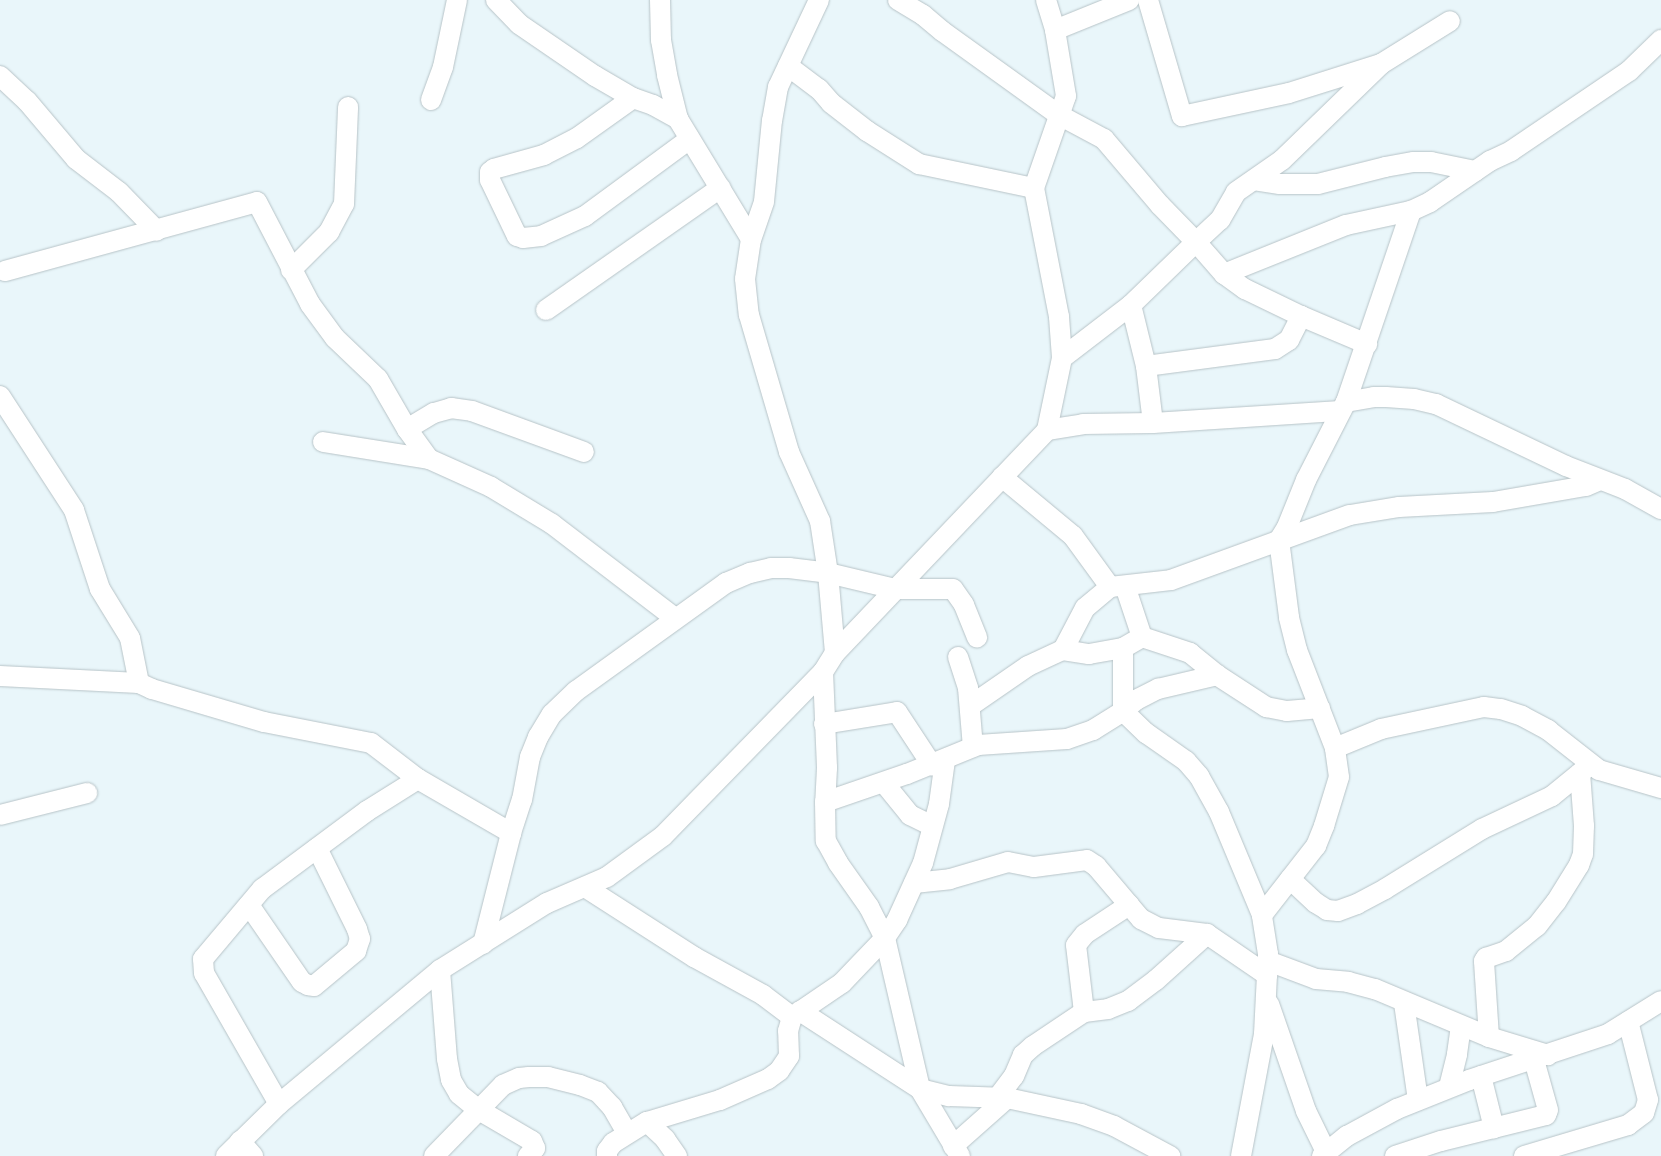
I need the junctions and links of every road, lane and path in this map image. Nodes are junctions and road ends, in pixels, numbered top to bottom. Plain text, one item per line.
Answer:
1 (457, 0) edge
2 (496, 0) edge
3 (660, 0) edge
4 (819, 0) edge
5 (898, 0) edge
6 (1046, 0) edge
7 (1129, 0) edge
8 (1148, 0) edge
9 (1450, 21) dead end
10 (1055, 30) junction
11 (1661, 40) edge
12 (1381, 64) junction
13 (788, 66) junction
14 (0, 76) edge
15 (634, 98) junction
16 (431, 100) dead end
17 (348, 107) dead end
18 (1059, 114) junction
19 (678, 119) junction
20 (690, 140) junction
21 (1475, 171) junction
22 (1254, 180) junction
23 (720, 188) junction
24 (1034, 188) junction
25 (1411, 211) junction
26 (157, 230) junction
27 (751, 239) junction
28 (1196, 242) junction
29 (291, 270) junction
30 (5, 271) dead end
31 (1224, 274) junction
32 (1131, 305) junction
33 (546, 310) dead end
34 (1301, 316) junction
35 (1367, 344) junction
36 (1062, 358) junction
37 (1146, 366) junction
38 (0, 396) edge
39 (1344, 407) junction
40 (1153, 424) junction
41 (407, 429) junction
42 (1047, 430) junction
43 (323, 442) dead end
44 (584, 452) dead end
45 (429, 459) junction
46 (1002, 478) junction
47 (1600, 480) junction
48 (1661, 509) edge
49 (1279, 540) junction
50 (828, 573) junction
51 (1118, 586) junction
52 (895, 589) junction
53 (675, 618) junction
54 (977, 637) dead end
55 (1142, 637) junction
56 (1123, 648) junction
57 (1063, 650) junction
58 (835, 652) junction
59 (958, 657) dead end
60 (823, 672) junction
61 (1217, 675) junction
62 (0, 676) edge
63 (139, 683) junction
64 (970, 706) junction
65 (1320, 708) junction
66 (1123, 711) junction
67 (824, 724) junction
68 (972, 747) junction
69 (1334, 748) junction
70 (938, 762) junction
71 (1585, 769) junction
72 (418, 779) junction
73 (884, 783) junction
74 (1661, 788) edge
75 (87, 793) dead end
76 (825, 802) junction
77 (0, 815) edge
78 (933, 826) junction
79 (510, 833) junction
80 (317, 848) junction
81 (1290, 879) junction
82 (914, 883) junction
83 (586, 887) junction
84 (249, 905) junction
85 (1129, 905) junction
86 (1262, 915) junction
87 (1206, 934) junction
88 (885, 938) junction
89 (483, 944) junction
90 (1268, 968) junction
91 (440, 970) junction
92 (1266, 995) junction
93 (1661, 1001) edge
94 (1404, 1003) junction
95 (1084, 1012) junction
96 (796, 1014) junction
97 (1628, 1021) junction
98 (1461, 1026) junction
99 (1490, 1037) junction
100 (1541, 1057) junction
101 (1481, 1076) junction
102 (1449, 1087) junction
103 (920, 1089) junction
104 (1003, 1098) junction
105 (1418, 1100) junction
106 (279, 1104) junction
107 (479, 1110) junction
108 (647, 1122) junction
109 (1494, 1128) junction
110 (627, 1133) junction
111 (240, 1140) junction
112 (957, 1151) edge
113 (1325, 1155) edge
114 (226, 1156) edge
115 (253, 1156) edge
116 (434, 1156) edge
117 (528, 1156) edge
118 (608, 1156) edge
119 (677, 1156) edge
120 (1170, 1156) edge
121 (1241, 1156) edge
122 (1394, 1156) edge
123 (1524, 1156) edge

1 - 16 street
2 - 15 street
3 - 19 street
4 - 13 street
5 - 18 street
6 - 10 street
7 - 10 street
8 - 12 street
9 - 12 street
10 - 18 street
11 - 21 street
12 - 22 street
13 - 24 street
13 - 27 street
14 - 26 street
15 - 19 street
15 - 20 street
17 - 29 street
18 - 24 street
18 - 28 street
19 - 20 street
20 - 23 street
21 - 22 street
21 - 25 street
22 - 28 street
23 - 27 street
23 - 33 street
24 - 36 street
25 - 31 street
25 - 35 street
26 - 29 street
26 - 30 street
27 - 50 street
28 - 31 street
28 - 32 street
29 - 41 street
31 - 34 street
32 - 36 street
32 - 37 street
34 - 35 street
34 - 37 street
35 - 39 street
36 - 42 street
37 - 40 street
38 - 63 street
39 - 40 street
39 - 47 street
39 - 49 street
40 - 42 street
41 - 44 street
41 - 45 street
42 - 46 street
43 - 45 street
45 - 53 street
46 - 51 street
46 - 52 street
47 - 48 street
47 - 49 street
49 - 51 street
49 - 65 street
50 - 52 street
50 - 53 street
50 - 58 street
51 - 55 street
51 - 57 street
52 - 54 street
52 - 58 street
53 - 79 street
55 - 56 street
55 - 61 street
56 - 57 street
56 - 66 street
57 - 64 street
58 - 60 street
59 - 64 street
60 - 67 street
60 - 83 street
61 - 65 street
61 - 66 street
62 - 63 street
63 - 72 street
64 - 68 street
65 - 69 street
66 - 68 street
66 - 86 street
67 - 70 street
67 - 76 street
68 - 70 street
69 - 71 street
69 - 81 street
70 - 73 street
70 - 78 street
71 - 74 street
71 - 81 street
71 - 99 street
72 - 79 street
72 - 80 street
73 - 76 street
73 - 78 street
75 - 77 street
76 - 88 street
78 - 82 street
79 - 89 street
80 - 84 street
80 - 84 street
81 - 86 street
82 - 85 street
82 - 88 street
83 - 89 street
83 - 96 street
84 - 106 street
85 - 87 street
85 - 95 street
86 - 90 street
87 - 90 street
87 - 95 street
88 - 96 street
88 - 103 street
89 - 91 street
90 - 92 street
90 - 94 street
91 - 106 street
91 - 107 street
92 - 113 street
92 - 121 street
93 - 97 street
94 - 98 street
94 - 105 street
95 - 104 street
96 - 103 street
96 - 108 street
97 - 100 street
97 - 123 street
98 - 99 street
98 - 102 street
99 - 100 street
100 - 101 street
100 - 109 street
101 - 102 street
101 - 109 street
102 - 105 street
103 - 104 street
103 - 112 street
104 - 112 street
104 - 120 street
105 - 113 street
106 - 111 street
107 - 110 street
107 - 116 street
107 - 117 street
108 - 110 street
108 - 119 street
109 - 122 street
110 - 118 street
111 - 114 street
111 - 115 street

